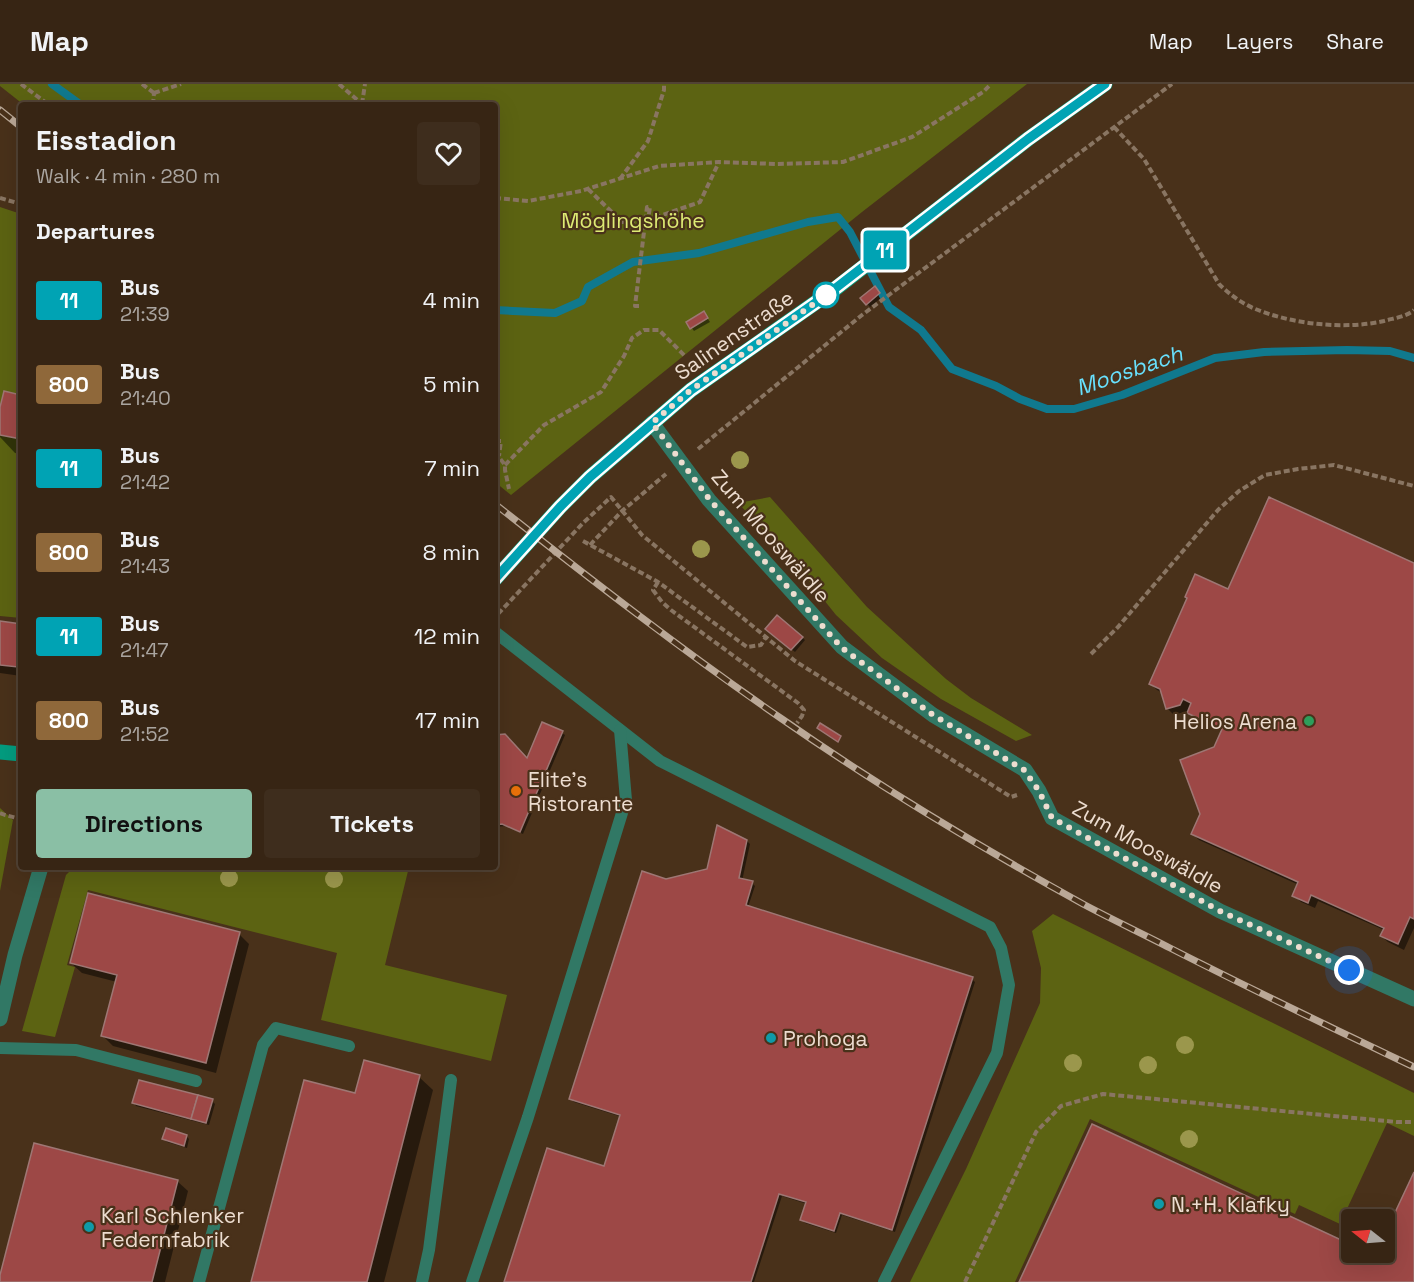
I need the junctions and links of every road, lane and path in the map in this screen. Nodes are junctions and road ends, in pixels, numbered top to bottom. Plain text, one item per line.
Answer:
1 (21, 84) edge
2 (142, 84) edge
3 (181, 84) edge
4 (339, 84) edge
5 (365, 84) edge
6 (664, 84) edge
7 (991, 84) edge
8 (1105, 84) edge
9 (1172, 84) edge
10 (154, 93) junction
11 (46, 102) edge
12 (153, 102) edge
13 (360, 102) edge
14 (362, 102) edge
15 (1114, 127) junction
16 (719, 162) junction
17 (620, 179) junction
18 (588, 189) junction
19 (0, 198) edge
20 (498, 198) edge
21 (18, 203) edge
22 (648, 220) junction
23 (637, 306) dead end
24 (1414, 310) edge
25 (685, 356) dead end
26 (652, 423) junction
27 (498, 441) edge
28 (499, 457) joint
29 (681, 462) junction
30 (505, 465) junction
31 (1414, 486) edge
32 (509, 489) dead end
33 (622, 511) junction
34 (582, 541) dead end
35 (590, 545) junction
36 (498, 576) edge
37 (658, 582) junction
38 (498, 614) edge
39 (498, 634) edge
40 (766, 637) junction
41 (1091, 654) dead end
42 (797, 723) dead end
43 (620, 730) junction
44 (0, 752) edge
45 (18, 754) edge
46 (1039, 791) junction
47 (0, 813) edge
48 (18, 818) edge
49 (40, 870) edge
50 (8, 955) edge
51 (1414, 999) edge
52 (0, 1019) edge
53 (349, 1047) dead end
54 (0, 1048) edge
55 (451, 1080) dead end
56 (196, 1081) dead end
57 (1414, 1122) edge
58 (199, 1282) edge
59 (422, 1282) edge
60 (472, 1282) edge
61 (884, 1282) edge
62 (965, 1282) edge

1 - 11 path
2 - 10 path
3 - 10 path
4 - 13 path
5 - 14 path
6 - 17 path
7 - 16 path
8 - 26 street, Salinenstraße
9 - 15 path
10 - 12 path
15 - 24 path
15 - 29 path
16 - 17 path
16 - 22 path
17 - 18 path
18 - 20 path
18 - 22 path
19 - 21 path
22 - 23 path
25 - 30 path
26 - 29 street, Zum Mooswäldle
26 - 36 street, Salinenstraße
27 - 28 path
28 - 30 path
29 - 33 path
29 - 46 street, Zum Mooswäldle
30 - 32 path
31 - 41 path
33 - 35 path
33 - 38 path
33 - 40 path
34 - 35 path
35 - 37 path
37 - 40 path
37 - 42 path
39 - 43 lane
40 - 46 path
43 - 60 lane
43 - 61 lane
44 - 45 street
46 - 51 street, Zum Mooswäldle
47 - 48 path
49 - 50 street
50 - 52 street
53 - 58 lane
54 - 56 lane
55 - 59 lane
57 - 62 path

